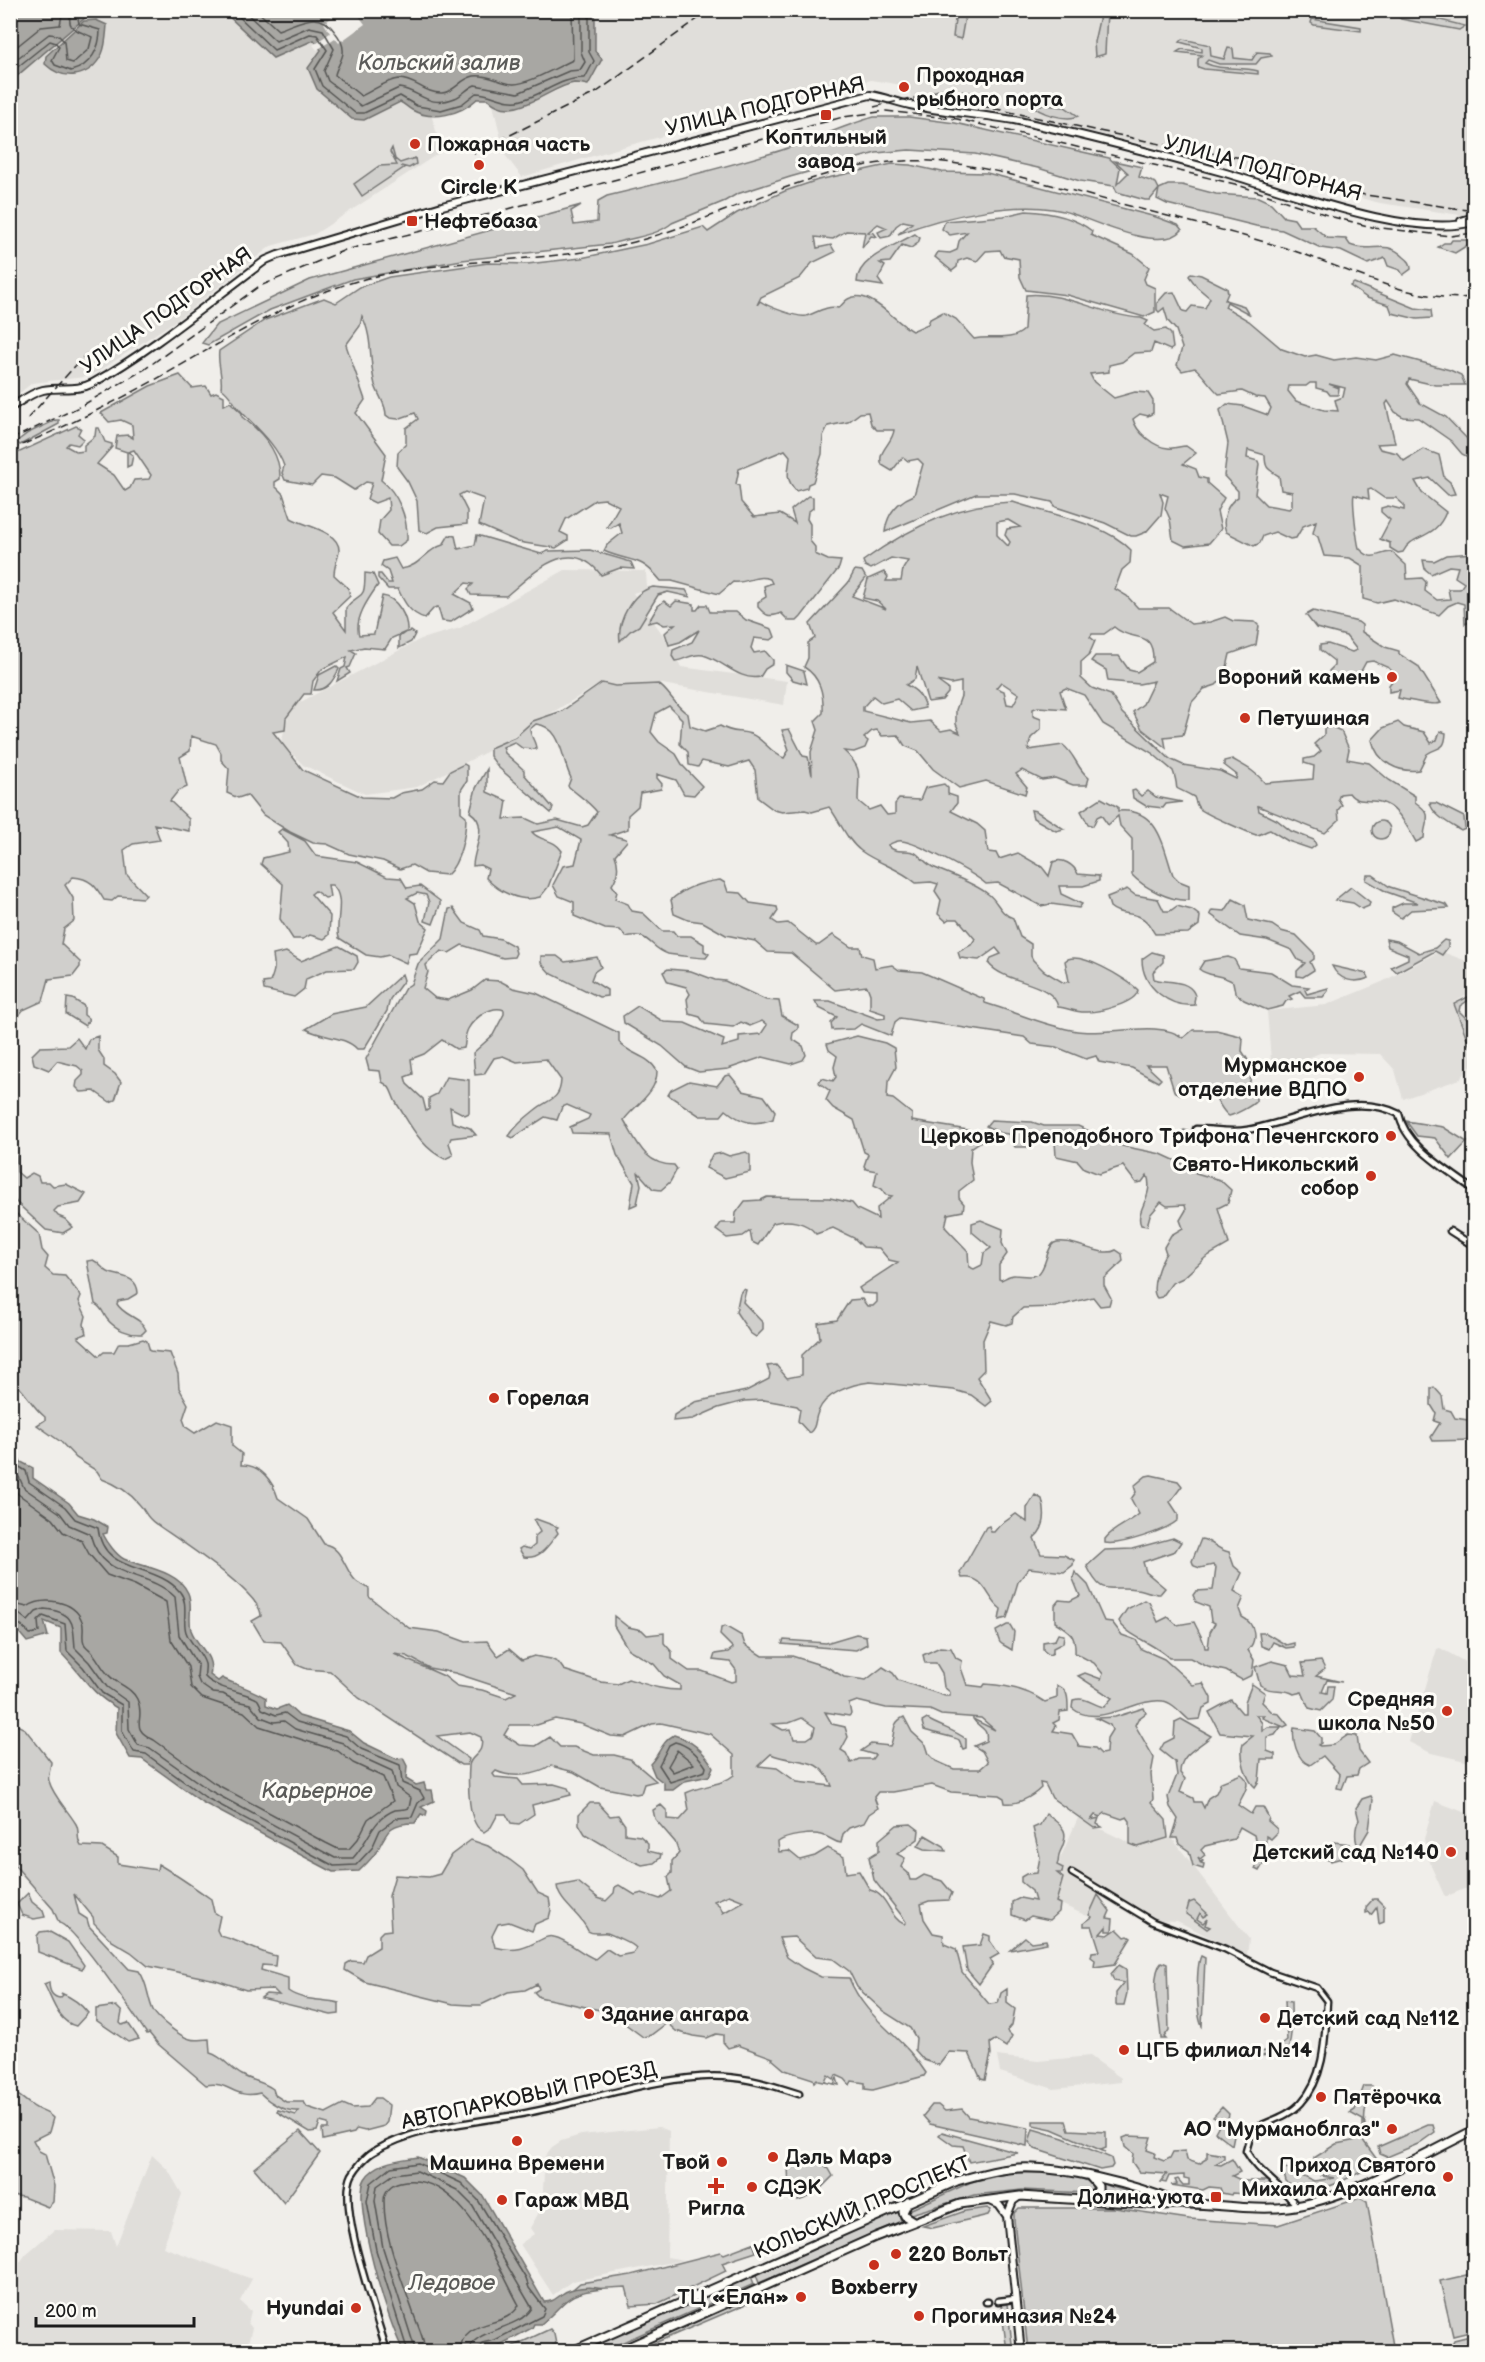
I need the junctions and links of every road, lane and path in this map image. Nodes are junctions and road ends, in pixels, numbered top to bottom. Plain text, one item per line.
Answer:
1 (1474, 218) edge
2 (1474, 222) edge
3 (1447, 225) junction
4 (10, 408) edge
5 (1196, 1129) dead end
6 (1474, 1190) edge
7 (1450, 1231) dead end
8 (1474, 1235) edge
9 (1072, 1873) dead end
10 (799, 2094) dead end
11 (1474, 2130) edge
12 (1089, 2177) junction
13 (1020, 2196) junction
14 (984, 2199) junction
15 (1076, 2199) junction
16 (908, 2202) junction
17 (1179, 2203) junction
18 (1296, 2206) junction
19 (1007, 2216) junction
20 (913, 2221) junction
21 (1015, 2299) junction
22 (998, 2301) dead end
23 (387, 2352) edge
24 (570, 2352) edge
25 (617, 2352) edge
26 (1021, 2352) edge

1 - 3 main road, УЛИЦА ПОДГОРНАЯ
2 - 3 main road, УЛИЦА ПОДГОРНАЯ
3 - 4 main road, УЛИЦА ПОДГОРНАЯ
5 - 6 street
7 - 8 street
9 - 18 street
10 - 23 street, АВТОПАРКОВЫЙ ПРОЕЗД
11 - 18 main road, КОЛЬСКИЙ ПРОСПЕКТ
12 - 15 main road
12 - 16 main road, КОЛЬСКИЙ ПРОСПЕКТ
12 - 17 main road, КОЛЬСКИЙ ПРОСПЕКТ
13 - 14 main road, КОЛЬСКИЙ ПРОСПЕКТ
13 - 15 main road, КОЛЬСКИЙ ПРОСПЕКТ
13 - 19 main road
14 - 19 main road
14 - 20 main road, КОЛЬСКИЙ ПРОСПЕКТ
15 - 17 main road, КОЛЬСКИЙ ПРОСПЕКТ
16 - 20 main road
16 - 24 main road, КОЛЬСКИЙ ПРОСПЕКТ
17 - 18 main road, КОЛЬСКИЙ ПРОСПЕКТ
19 - 21 main road
20 - 25 main road, КОЛЬСКИЙ ПРОСПЕКТ
21 - 22 street
21 - 26 main road

